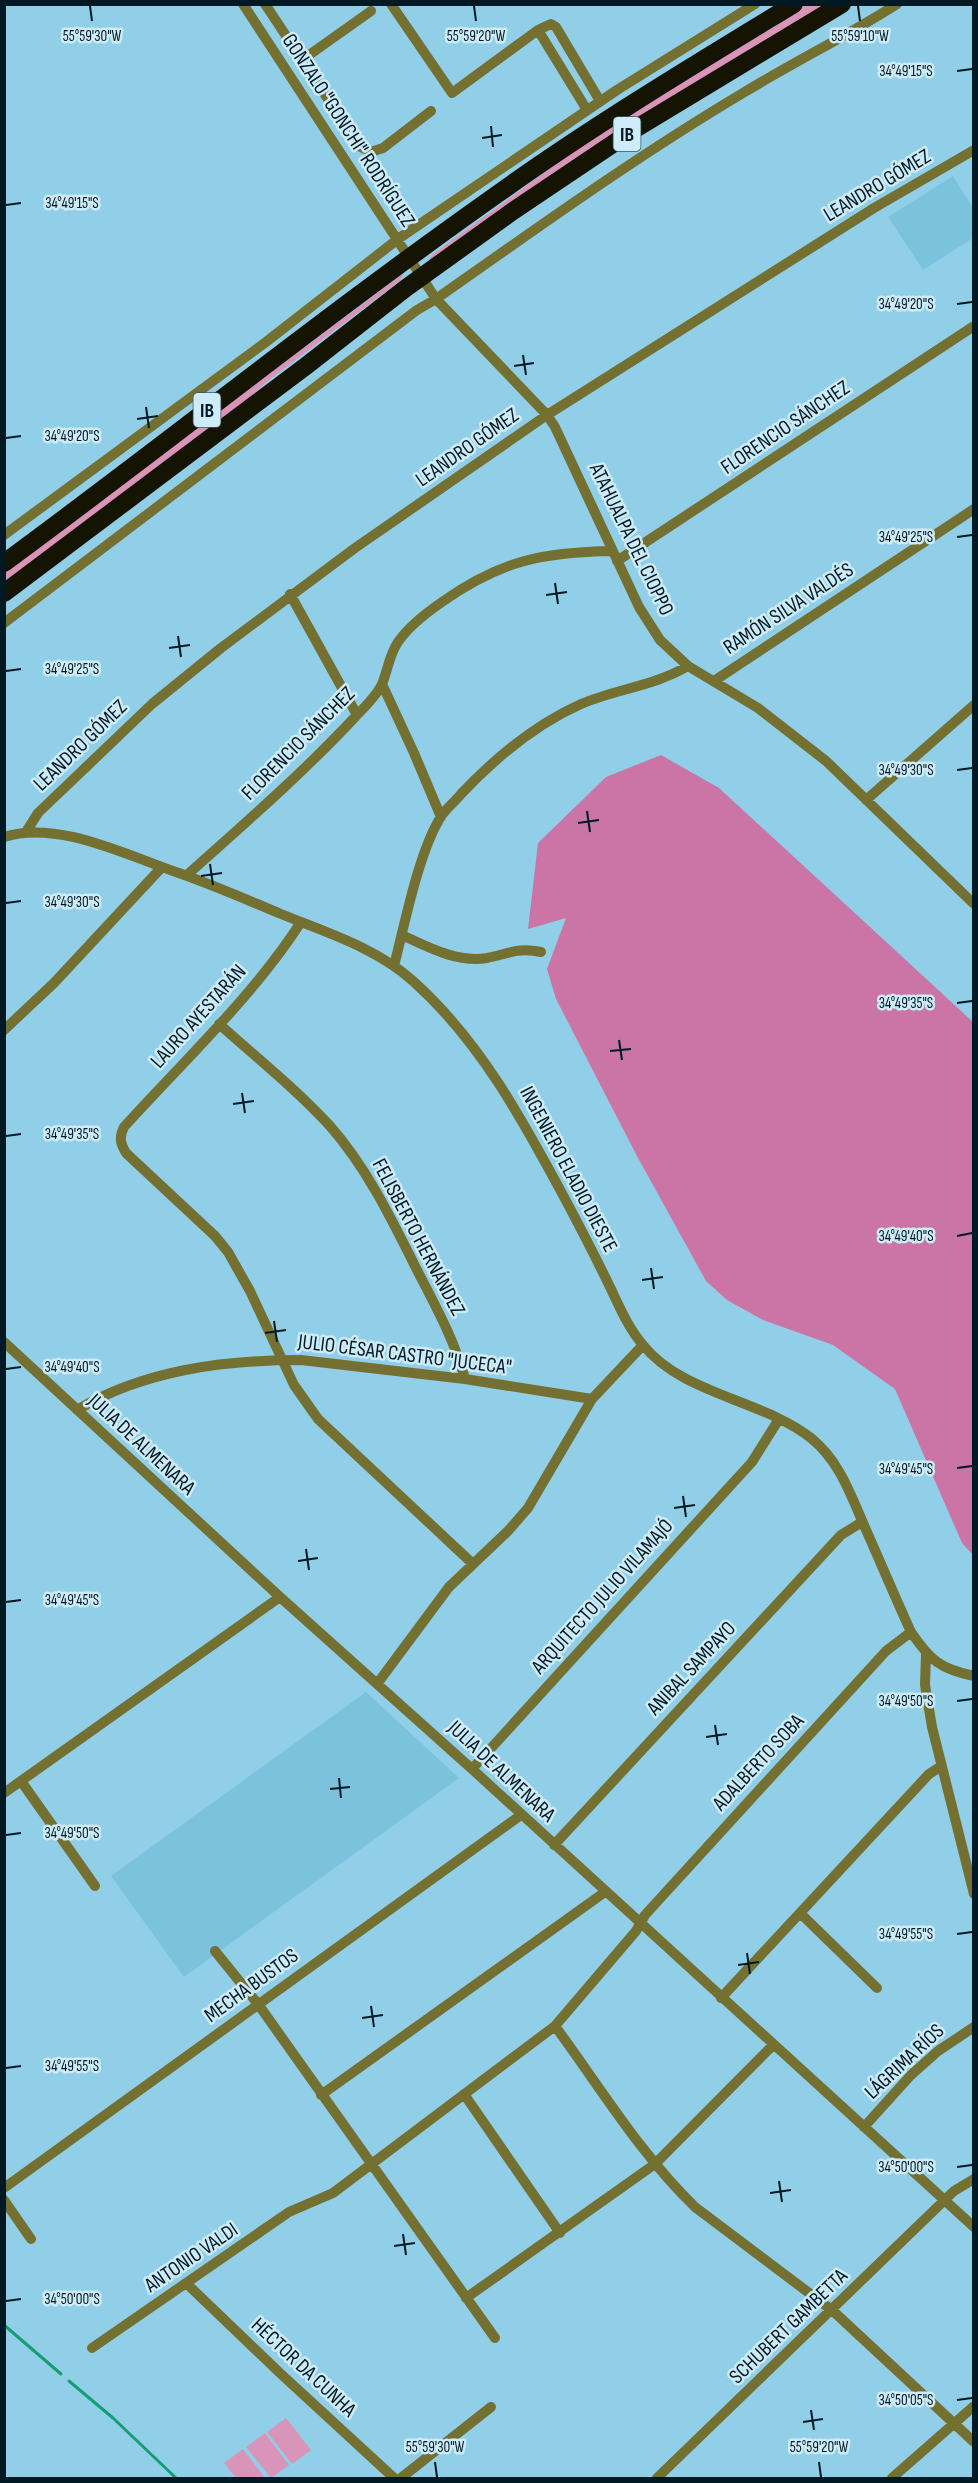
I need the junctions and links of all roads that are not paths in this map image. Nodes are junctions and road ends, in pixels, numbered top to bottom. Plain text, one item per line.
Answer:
1 (243, 4) edge
2 (266, 4) edge
3 (391, 4) edge
4 (755, 4) edge
5 (794, 4) edge
6 (842, 4) edge
7 (897, 4) edge
8 (371, 11) dead end
9 (538, 30) junction
10 (302, 60) junction
11 (600, 101) junction
12 (587, 110) junction
13 (431, 111) dead end
14 (974, 150) edge
15 (398, 239) junction
16 (409, 257) junction
17 (422, 277) junction
18 (436, 299) junction
19 (974, 326) edge
20 (547, 415) junction
21 (974, 509) edge
22 (4, 535) edge
23 (615, 556) junction
24 (4, 563) edge
25 (4, 593) edge
26 (290, 594) junction
27 (4, 623) edge
28 (688, 666) junction
29 (714, 681) junction
30 (382, 684) junction
31 (974, 705) edge
32 (357, 715) junction
33 (866, 800) junction
34 (441, 817) junction
35 (26, 832) junction
36 (4, 837) edge
37 (162, 867) junction
38 (187, 875) junction
39 (973, 904) edge
40 (301, 922) junction
41 (402, 935) junction
42 (541, 952) dead end
43 (394, 966) junction
44 (219, 1024) junction
45 (4, 1030) edge
46 (4, 1342) edge
47 (643, 1346) junction
48 (280, 1360) junction
49 (465, 1379) junction
50 (592, 1399) junction
51 (77, 1410) junction
52 (779, 1419) junction
53 (862, 1522) junction
54 (473, 1564) junction
55 (280, 1597) junction
56 (911, 1632) junction
57 (926, 1654) junction
58 (974, 1676) edge
59 (377, 1684) junction
60 (940, 1767) junction
61 (472, 1768) junction
62 (21, 1781) junction
63 (4, 1793) edge
64 (521, 1815) junction
65 (554, 1845) junction
66 (970, 1866) edge
67 (95, 1886) dead end
68 (605, 1892) junction
69 (974, 1894) edge
70 (801, 1914) junction
71 (640, 1924) junction
72 (215, 1951) dead end
73 (877, 1988) dead end
74 (721, 1998) junction
75 (258, 2004) junction
76 (555, 2026) junction
77 (974, 2027) edge
78 (774, 2045) junction
79 (464, 2094) junction
80 (321, 2096) junction
81 (864, 2127) junction
82 (656, 2164) junction
83 (370, 2165) junction
84 (974, 2179) edge
85 (4, 2188) edge
86 (4, 2200) edge
87 (945, 2200) junction
88 (974, 2227) edge
89 (560, 2233) junction
90 (31, 2239) dead end
91 (187, 2284) junction
92 (466, 2298) junction
93 (833, 2311) junction
94 (495, 2338) dead end
95 (92, 2348) dead end
96 (974, 2406) edge
97 (491, 2407) dead end
98 (954, 2423) junction
99 (974, 2442) edge
100 (394, 2478) edge
101 (400, 2478) edge
102 (657, 2478) edge
103 (892, 2478) edge

1 - 15 street, GONZALO "GONCHI" RODRÍGUEZ
2 - 10 street
3 - 9 street
4 - 11 street
5 - 16 highway, IB
6 - 17 highway, IB
7 - 18 street
8 - 10 street
9 - 11 street
9 - 12 street
10 - 13 street
11 - 12 street
12 - 15 street
14 - 20 street, LEANDRO GÓMEZ
15 - 16 street, GONZALO "GONCHI" RODRÍGUEZ
15 - 22 street
16 - 17 street, GONZALO "GONCHI" RODRÍGUEZ
16 - 24 highway, IB
17 - 18 street, ATAHUALPA DEL CIOPPO
17 - 25 highway, IB
18 - 20 street, ATAHUALPA DEL CIOPPO
18 - 27 street
19 - 23 street, FLORENCIO SÁNCHEZ
20 - 23 street, ATAHUALPA DEL CIOPPO
20 - 26 street, LEANDRO GÓMEZ
21 - 29 street, RAMÓN SILVA VALDÉS
23 - 28 street, ATAHUALPA DEL CIOPPO
23 - 30 street, FLORENCIO SÁNCHEZ
26 - 32 street
26 - 35 street, LEANDRO GÓMEZ
28 - 29 street, ATAHUALPA DEL CIOPPO
28 - 34 street
29 - 33 street, ATAHUALPA DEL CIOPPO
30 - 32 street, FLORENCIO SÁNCHEZ
30 - 34 street
31 - 33 street
32 - 38 street, FLORENCIO SÁNCHEZ
33 - 39 street, ATAHUALPA DEL CIOPPO
34 - 41 street
35 - 36 street, INGENIERO ELADIO DIESTE
35 - 37 street, INGENIERO ELADIO DIESTE
37 - 38 street, INGENIERO ELADIO DIESTE
37 - 45 street
38 - 40 street, INGENIERO ELADIO DIESTE
40 - 43 street, INGENIERO ELADIO DIESTE
40 - 44 street, LAURO AYESTARÁN
41 - 42 street
41 - 43 street
43 - 47 street, INGENIERO ELADIO DIESTE
44 - 48 street, LAURO AYESTARÁN
44 - 49 street, FELISBERTO HERNÁNDEZ
46 - 51 street, JULIA DE ALMENARA
47 - 50 street
47 - 52 street, INGENIERO ELADIO DIESTE
48 - 49 street, JULIO CÉSAR CASTRO "JUCECA"
48 - 51 street, JULIO CÉSAR CASTRO "JUCECA"
48 - 54 street
49 - 50 street, JULIO CÉSAR CASTRO "JUCECA"
50 - 54 street
51 - 55 street, JULIA DE ALMENARA
52 - 53 street, INGENIERO ELADIO DIESTE
52 - 61 street, ARQUITECTO JULIO VILAMAJÓ
53 - 56 street, INGENIERO ELADIO DIESTE
53 - 65 street, ANIBAL SAMPAYO
54 - 59 street
55 - 59 street, JULIA DE ALMENARA
55 - 62 street
56 - 57 street, INGENIERO ELADIO DIESTE
56 - 71 street, ADALBERTO SOBA
57 - 58 street, INGENIERO ELADIO DIESTE
57 - 60 street
59 - 61 street, JULIA DE ALMENARA
60 - 66 street
60 - 70 street
61 - 64 street, JULIA DE ALMENARA
62 - 63 street
62 - 67 street
64 - 65 street, JULIA DE ALMENARA
64 - 75 street, MECHA BUSTOS
65 - 68 street, JULIA DE ALMENARA
66 - 69 street
68 - 71 street, JULIA DE ALMENARA
68 - 80 street
70 - 73 street
70 - 74 street
71 - 74 street, JULIA DE ALMENARA
71 - 76 street, ADALBERTO SOBA
72 - 75 street
74 - 78 street, JULIA DE ALMENARA
75 - 80 street
75 - 85 street, MECHA BUSTOS
76 - 79 street, ADALBERTO SOBA
76 - 82 street
77 - 81 street, LÁGRIMA RÍOS
78 - 81 street, JULIA DE ALMENARA
78 - 82 street
79 - 83 street, ANTONIO VALDI
79 - 89 street
80 - 83 street
81 - 87 street, JULIA DE ALMENARA
82 - 89 street
82 - 93 street
83 - 91 street, ANTONIO VALDI
83 - 92 street
84 - 87 street, SCHUBERT GAMBETTA
86 - 90 street
87 - 88 street, JULIA DE ALMENARA
87 - 93 street, SCHUBERT GAMBETTA
89 - 92 street
91 - 95 street, ANTONIO VALDI
91 - 100 street, HÉCTOR DA CUNHA
92 - 94 street
93 - 98 street
93 - 102 street, SCHUBERT GAMBETTA
96 - 98 street
97 - 101 street
98 - 99 street
98 - 103 street

